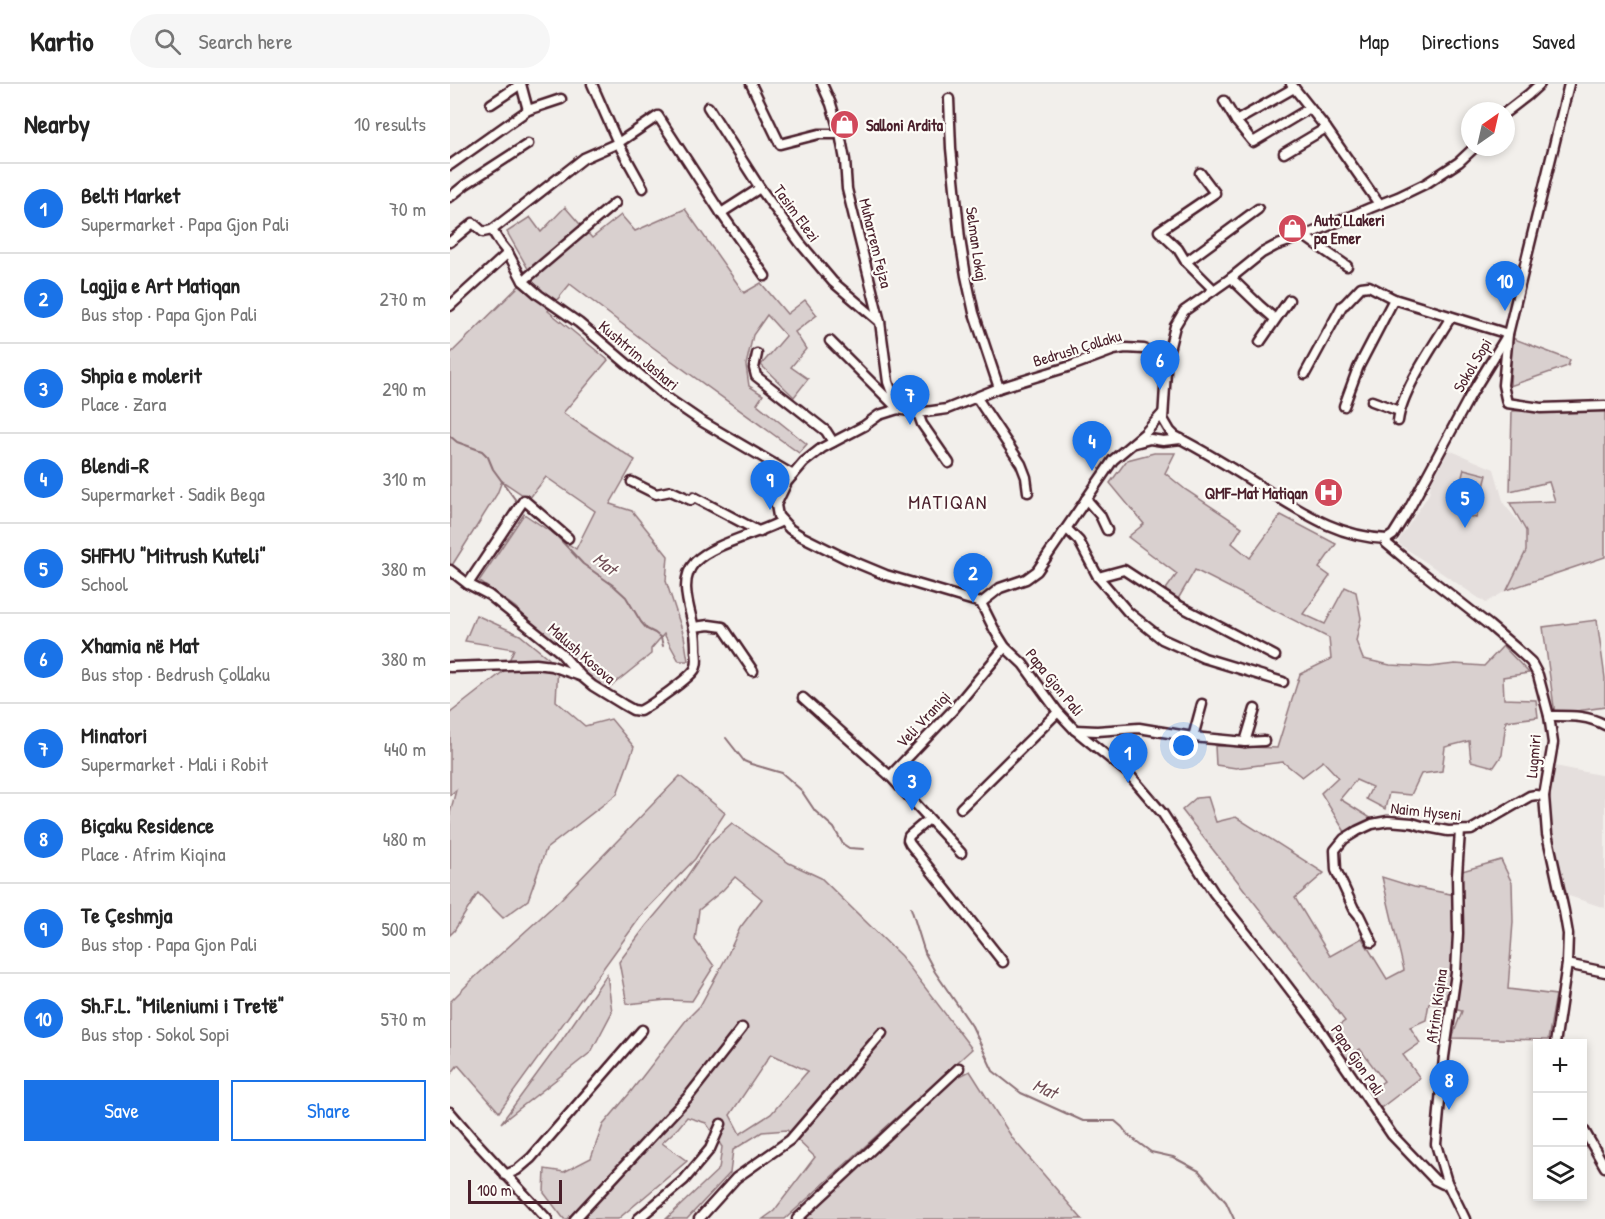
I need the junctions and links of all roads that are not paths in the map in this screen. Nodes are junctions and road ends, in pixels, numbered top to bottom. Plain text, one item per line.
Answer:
1 (521, 84) edge
2 (592, 84) edge
3 (751, 84) edge
4 (822, 84) edge
5 (1540, 84) edge
6 (1569, 84) edge
7 (1292, 86) edge
8 (561, 99) dead end
9 (950, 99) dead end
10 (1224, 101) dead end
11 (491, 104) dead end
12 (1515, 105) edge
13 (708, 106) dead end
14 (1310, 108) junction
15 (528, 110) junction
16 (1236, 121) junction
17 (1326, 128) junction
18 (840, 134) junction
19 (618, 143) junction
20 (528, 144) dead end
21 (1284, 153) dead end
22 (1465, 156) edge
23 (450, 165) edge
24 (1200, 173) dead end
25 (643, 188) dead end
26 (760, 188) junction
27 (450, 196) edge
28 (615, 203) dead end
29 (1379, 204) junction
30 (1258, 209) dead end
31 (721, 213) junction
32 (492, 230) junction
33 (1304, 236) junction
34 (450, 242) edge
35 (508, 253) junction
36 (1186, 262) junction
37 (1347, 266) dead end
38 (765, 276) dead end
39 (1231, 278) junction
40 (523, 281) junction
41 (1214, 290) junction
42 (1394, 299) junction
43 (1288, 300) dead end
44 (450, 306) edge
45 (1451, 316) junction
46 (1275, 319) junction
47 (880, 322) junction
48 (1508, 334) junction
49 (830, 341) dead end
50 (1260, 342) dead end
51 (757, 354) dead end
52 (1163, 357) junction
53 (1305, 374) dead end
54 (999, 388) junction
55 (977, 398) junction
56 (1372, 401) dead end
57 (1344, 406) dead end
58 (1605, 406) edge
59 (898, 409) junction
60 (1399, 411) junction
61 (918, 412) junction
62 (1163, 413) junction
63 (1398, 421) dead end
64 (1181, 439) junction
65 (833, 442) junction
66 (1134, 443) junction
67 (949, 463) dead end
68 (793, 475) junction
69 (632, 482) dead end
70 (1028, 492) dead end
71 (1086, 499) junction
72 (782, 521) junction
73 (1067, 529) junction
74 (1107, 530) dead end
75 (760, 532) junction
76 (568, 538) dead end
77 (1386, 539) junction
78 (450, 570) edge
79 (1098, 577) junction
80 (468, 584) junction
81 (981, 603) junction
82 (694, 627) junction
83 (1005, 646) junction
84 (1275, 656) dead end
85 (450, 667) edge
86 (753, 671) dead end
87 (581, 676) junction
88 (1283, 682) dead end
89 (803, 698) dead end
90 (1202, 704) dead end
91 (1255, 709) dead end
92 (1058, 712) junction
93 (1549, 716) junction
94 (1605, 725) edge
95 (1075, 730) junction
96 (1193, 737) junction
97 (1264, 741) dead end
98 (1245, 742) junction
99 (890, 776) junction
100 (1544, 796) junction
101 (961, 808) dead end
102 (929, 819) junction
103 (1460, 831) junction
104 (960, 853) dead end
105 (1372, 942) dead end
106 (1003, 962) dead end
107 (1567, 964) junction
108 (1605, 972) edge
109 (742, 1028) dead end
110 (642, 1030) dead end
111 (882, 1033) dead end
112 (1556, 1039) edge
113 (959, 1068) dead end
114 (450, 1112) edge
115 (721, 1124) dead end
116 (1587, 1136) edge
117 (1605, 1167) edge
118 (506, 1175) junction
119 (1447, 1182) junction
120 (547, 1219) edge
121 (575, 1219) edge
122 (638, 1219) edge
123 (699, 1219) edge
124 (797, 1219) edge
125 (1465, 1219) edge

1 - 11 street
1 - 15 street
2 - 19 street
3 - 18 street
4 - 18 street, Muharrem Fejza
5 - 12 street
6 - 48 street, Sokol Sopi
7 - 14 street
7 - 16 street
8 - 15 street
9 - 54 street, Selman Lokaj
10 - 16 street
13 - 26 street, Tasim Elezi
14 - 16 street
14 - 17 street
15 - 23 street
17 - 21 street
17 - 29 street
18 - 47 street, Muharrem Fejza
19 - 25 street
19 - 31 street
19 - 32 street
20 - 27 street
22 - 29 street
24 - 36 street
26 - 31 street
26 - 47 street, Tasim Elezi
28 - 40 street
29 - 33 street
30 - 36 street
31 - 38 street
32 - 34 street
32 - 35 street, Kushtrim Jashari
33 - 37 street
33 - 39 street
35 - 40 street, Kushtrim Jashari
35 - 44 street
36 - 41 street
39 - 41 street
39 - 46 street
40 - 68 street, Kushtrim Jashari
41 - 52 street
42 - 45 street
42 - 53 street
42 - 57 street
43 - 46 street
45 - 48 street
45 - 60 street
46 - 50 street
47 - 59 street, Muharrem Fejza
48 - 58 street
48 - 77 street, Sokol Sopi
49 - 59 street
51 - 65 street
52 - 54 street, Bedrush Çollaku
52 - 62 street
54 - 55 street, Bedrush Çollaku
55 - 61 street, Bedrush Çollaku
55 - 70 street
56 - 60 street
59 - 61 street, Bedrush Çollaku
59 - 65 street
60 - 63 street
61 - 67 street
62 - 64 street
62 - 66 street
64 - 66 street
64 - 77 street
65 - 68 street
66 - 71 street
68 - 72 street
69 - 75 street
71 - 73 street
71 - 74 street
72 - 75 street, Malush Kosova
72 - 81 street
73 - 79 street
73 - 81 street
75 - 82 street, Malush Kosova
76 - 80 street
77 - 93 street, Lugmiri
78 - 80 street, Malush Kosova
79 - 84 street
79 - 88 street
80 - 87 street, Malush Kosova
81 - 83 street, Papa Gjon Pali
82 - 86 street
82 - 87 street, Malush Kosova
83 - 92 street, Papa Gjon Pali
83 - 99 street, Veli Vraniqi
85 - 87 street
89 - 99 street
90 - 96 street
91 - 98 street
92 - 95 street, Papa Gjon Pali
92 - 101 street
93 - 94 street
93 - 100 street, Lugmiri
95 - 96 street
95 - 119 street, Papa Gjon Pali
96 - 98 street
97 - 98 street
99 - 102 street
100 - 103 street, Naim Hyseni
100 - 107 street, Lugmiri
102 - 104 street
102 - 106 street
103 - 105 street, Naim Hyseni
103 - 119 street, Afrim Kiqina
107 - 108 street
107 - 112 street, Lugmiri
109 - 121 street
110 - 118 street
111 - 123 street
113 - 124 street
114 - 118 street
115 - 122 street
116 - 117 street
118 - 120 street
119 - 125 street

